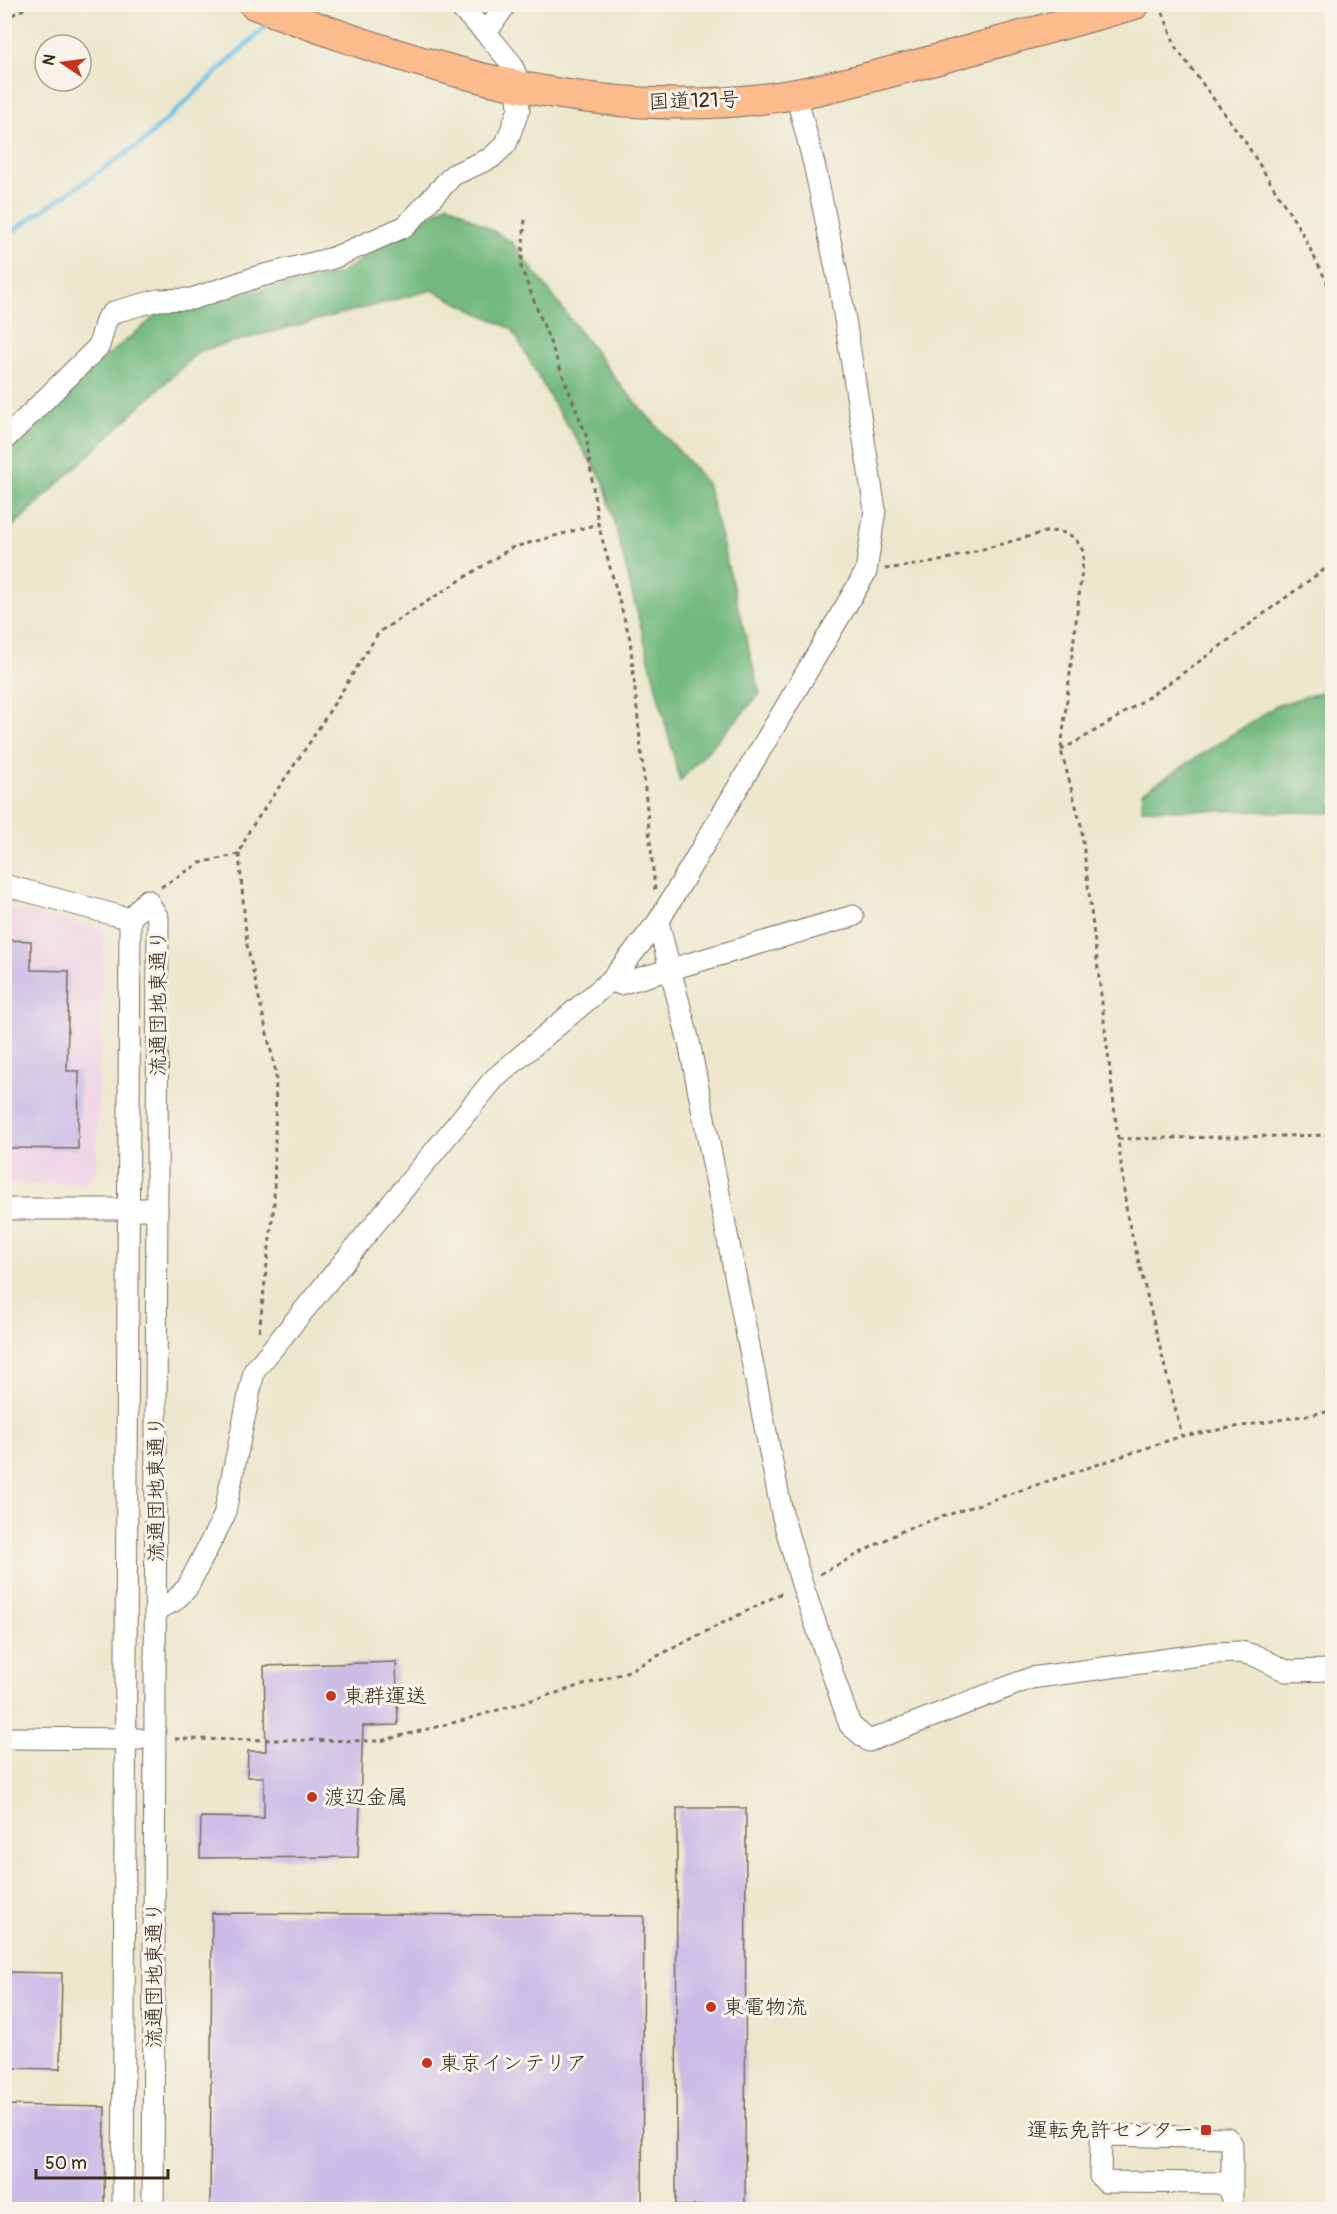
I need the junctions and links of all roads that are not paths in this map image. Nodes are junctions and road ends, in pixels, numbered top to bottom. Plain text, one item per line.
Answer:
1 (254, 4) edge
2 (457, 4) edge
3 (506, 4) edge
4 (1135, 4) edge
5 (486, 33) junction
6 (515, 86) junction
7 (796, 94) junction
8 (4, 440) edge
9 (4, 885) edge
10 (854, 916) dead end
11 (130, 919) junction
12 (658, 922) junction
13 (668, 970) junction
14 (612, 980) junction
15 (4, 1209) edge
16 (127, 1209) junction
17 (157, 1209) junction
18 (156, 1610) junction
19 (1332, 1670) edge
20 (4, 1738) edge
21 (126, 1738) junction
22 (155, 1739) junction
23 (1232, 2200) edge
24 (123, 2210) edge
25 (153, 2210) edge

1 - 6 highway, 国道121号
2 - 5 street
3 - 5 street
4 - 7 highway, 国道121号
5 - 6 street
6 - 7 highway, 国道121号
6 - 8 street
7 - 12 street
9 - 11 street
10 - 13 street
11 - 16 street, 流通団地東通り
11 - 17 street, 流通団地東通り
12 - 13 street
12 - 14 street
13 - 14 street
13 - 19 street
14 - 18 street
15 - 16 street
16 - 17 street
16 - 21 street, 流通団地東通り
17 - 18 street, 流通団地東通り
18 - 22 street, 流通団地東通り
20 - 21 street
21 - 22 street
21 - 24 street, 流通団地東通り
22 - 25 street, 流通団地東通り
23 - 23 street

